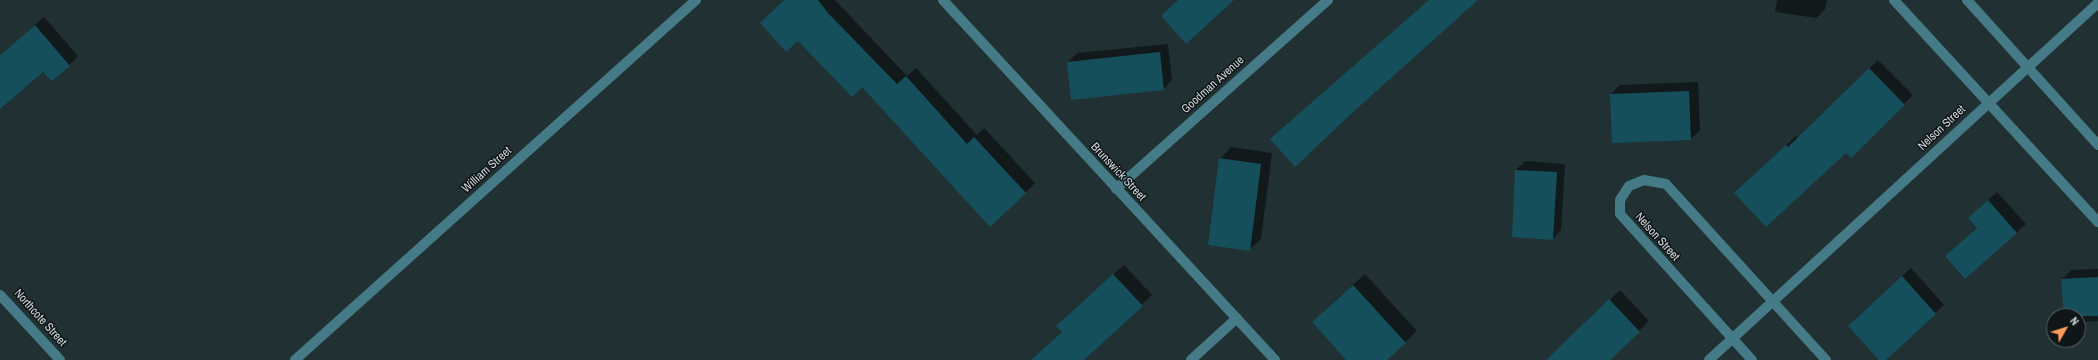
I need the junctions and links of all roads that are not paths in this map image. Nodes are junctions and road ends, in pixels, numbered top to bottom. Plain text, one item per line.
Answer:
1 (696, 0) edge
2 (944, 0) edge
3 (1328, 0) edge
4 (1894, 0) edge
5 (1967, 0) edge
6 (2098, 3) edge
7 (2028, 67) junction
8 (1988, 104) junction
9 (2098, 145) edge
10 (1116, 189) junction
11 (2098, 222) edge
12 (0, 295) edge
13 (1773, 302) junction
14 (1236, 318) junction
15 (1732, 339) junction
16 (60, 360) edge
17 (295, 360) edge
18 (1190, 360) edge
19 (1275, 360) edge
20 (1709, 360) edge
21 (1752, 360) edge
22 (1826, 360) edge

1 - 17 street, William Street
2 - 10 street, Brunswick Street
3 - 10 street, Goodman Avenue
4 - 8 street
5 - 7 street
6 - 7 street, Nelson Street
7 - 8 street, Nelson Street
7 - 9 street
8 - 11 street
8 - 13 street, Nelson Street
10 - 14 street, Brunswick Street
12 - 16 street, Northcote Street
13 - 15 street, Nelson Street
13 - 15 street, Nelson Street
13 - 22 street, Nelson Street
14 - 18 street
14 - 19 street, Brunswick Street
15 - 20 street, Nelson Street
15 - 21 street, Nelson Street

